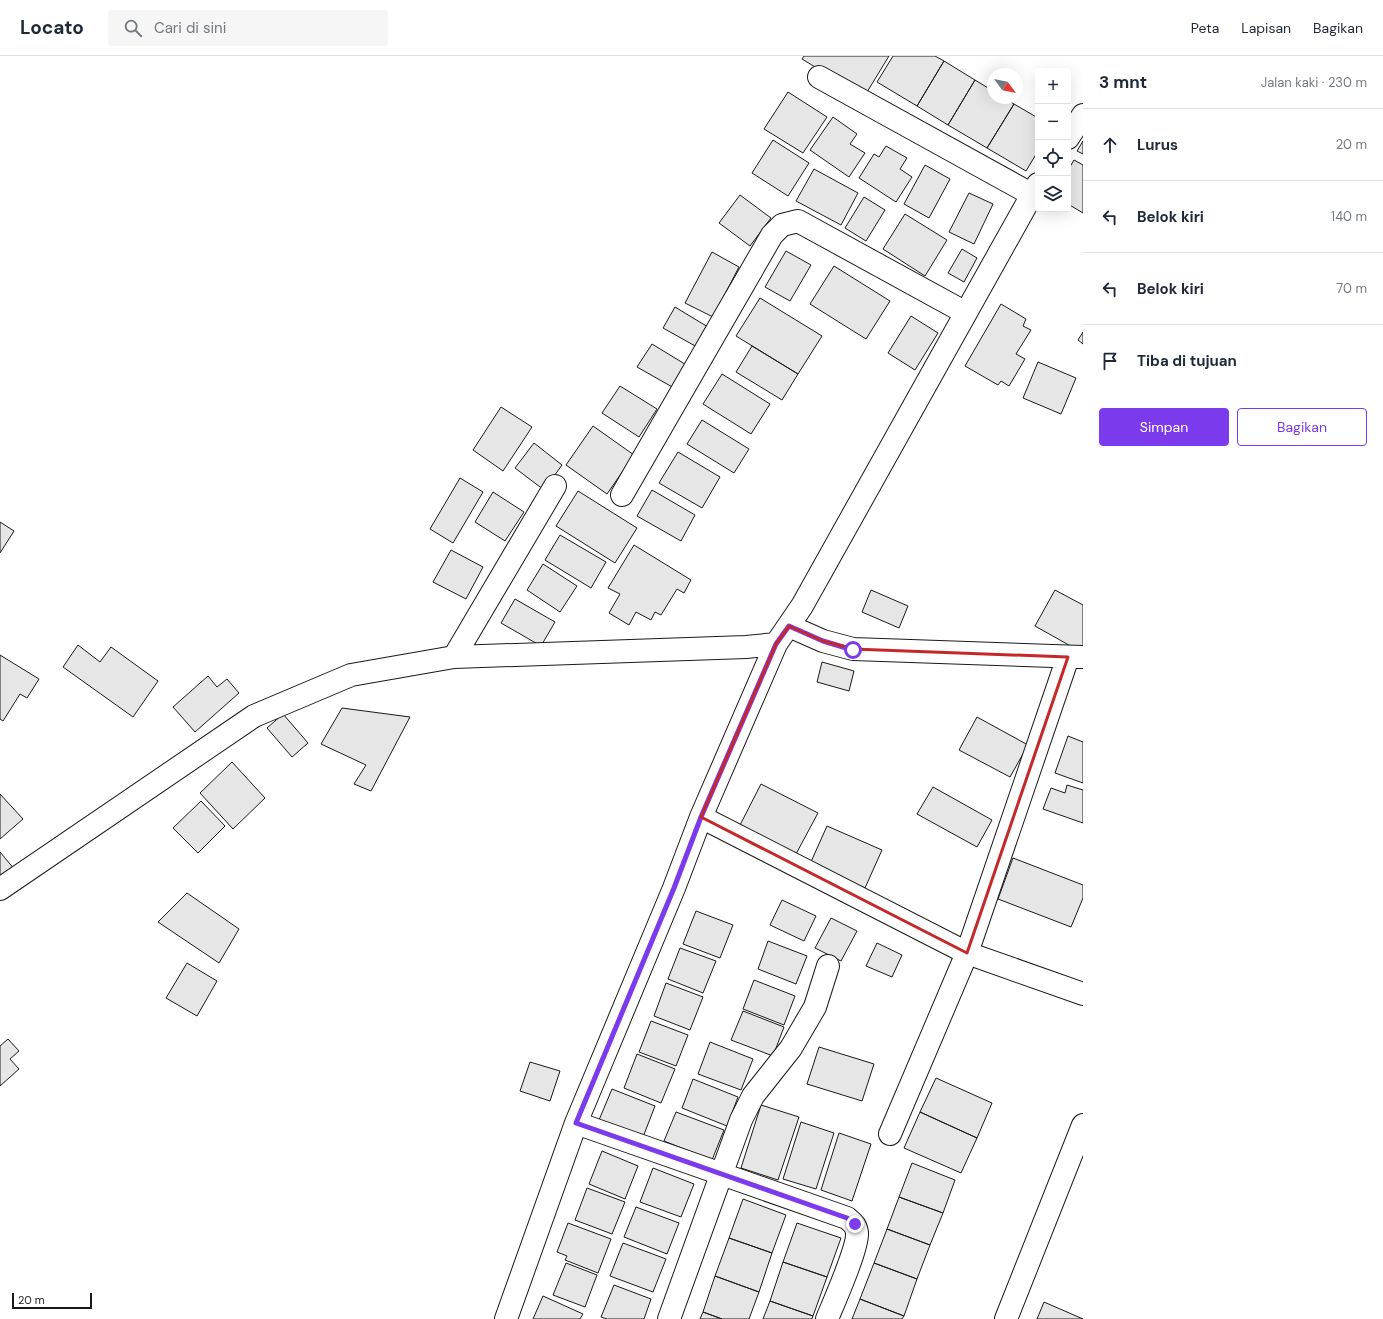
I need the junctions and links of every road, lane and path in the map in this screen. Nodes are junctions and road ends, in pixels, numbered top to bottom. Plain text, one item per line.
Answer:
1 (819, 77) dead end
2 (1083, 115) edge
3 (1071, 133) edge
4 (1035, 189) edge
5 (966, 313) junction
6 (555, 486) dead end
7 (622, 495) dead end
8 (789, 626) junction
9 (776, 644) junction
10 (454, 657) junction
11 (1076, 657) edge
12 (701, 817) junction
13 (0, 889) edge
14 (967, 953) junction
15 (828, 966) dead end
16 (1083, 994) edge
17 (576, 1123) junction
18 (1083, 1126) edge
19 (890, 1134) dead end
20 (722, 1174) junction
21 (506, 1319) edge
22 (668, 1319) edge
23 (828, 1319) edge
24 (1006, 1319) edge

1 - 4 street
2 - 3 street
4 - 5 street
5 - 7 street
5 - 8 street
6 - 10 street
8 - 9 street
8 - 11 street
9 - 10 street
9 - 12 street
10 - 13 street
11 - 14 street
12 - 14 street
12 - 17 street
14 - 16 street
14 - 19 street
15 - 20 street
17 - 20 street
17 - 21 street
18 - 24 street
20 - 22 street
20 - 23 street

